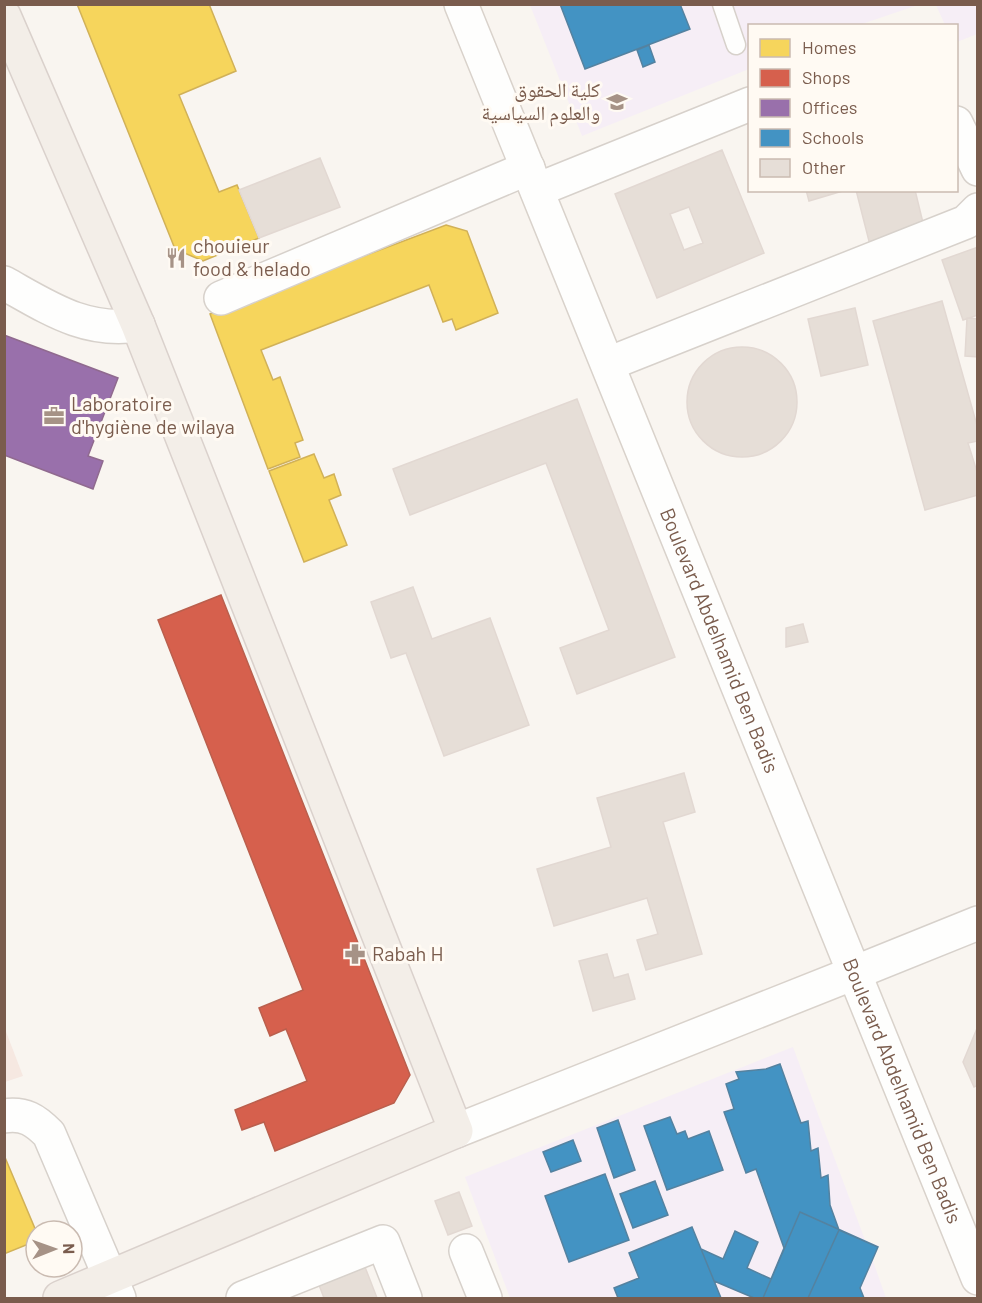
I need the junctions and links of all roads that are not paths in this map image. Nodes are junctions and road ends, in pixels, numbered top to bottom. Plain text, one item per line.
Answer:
1 (461, 4) edge
2 (722, 4) edge
3 (4, 16) edge
4 (736, 45) dead end
5 (748, 105) edge
6 (958, 125) edge
7 (978, 170) edge
8 (532, 179) junction
9 (978, 210) edge
10 (4, 283) edge
11 (221, 298) dead end
12 (138, 325) junction
13 (608, 364) junction
14 (978, 923) edge
15 (854, 973) junction
16 (4, 1116) edge
17 (456, 1131) junction
18 (466, 1251) dead end
19 (978, 1278) edge
20 (305, 1287) edge
21 (115, 1288) edge
22 (60, 1299) edge
23 (243, 1299) edge
24 (405, 1299) edge
25 (485, 1299) edge

1 - 8 street, Boulevard Abdelhamid Ben Badis
2 - 4 lane
3 - 12 main road
5 - 8 street
6 - 7 street
8 - 11 street
8 - 13 street, Boulevard Abdelhamid Ben Badis
9 - 13 street
10 - 12 street
12 - 17 main road
13 - 15 street, Boulevard Abdelhamid Ben Badis
14 - 15 street
15 - 17 street
15 - 19 street, Boulevard Abdelhamid Ben Badis
16 - 21 street
17 - 21 main road
18 - 25 street
20 - 23 street
20 - 24 street
21 - 22 main road

